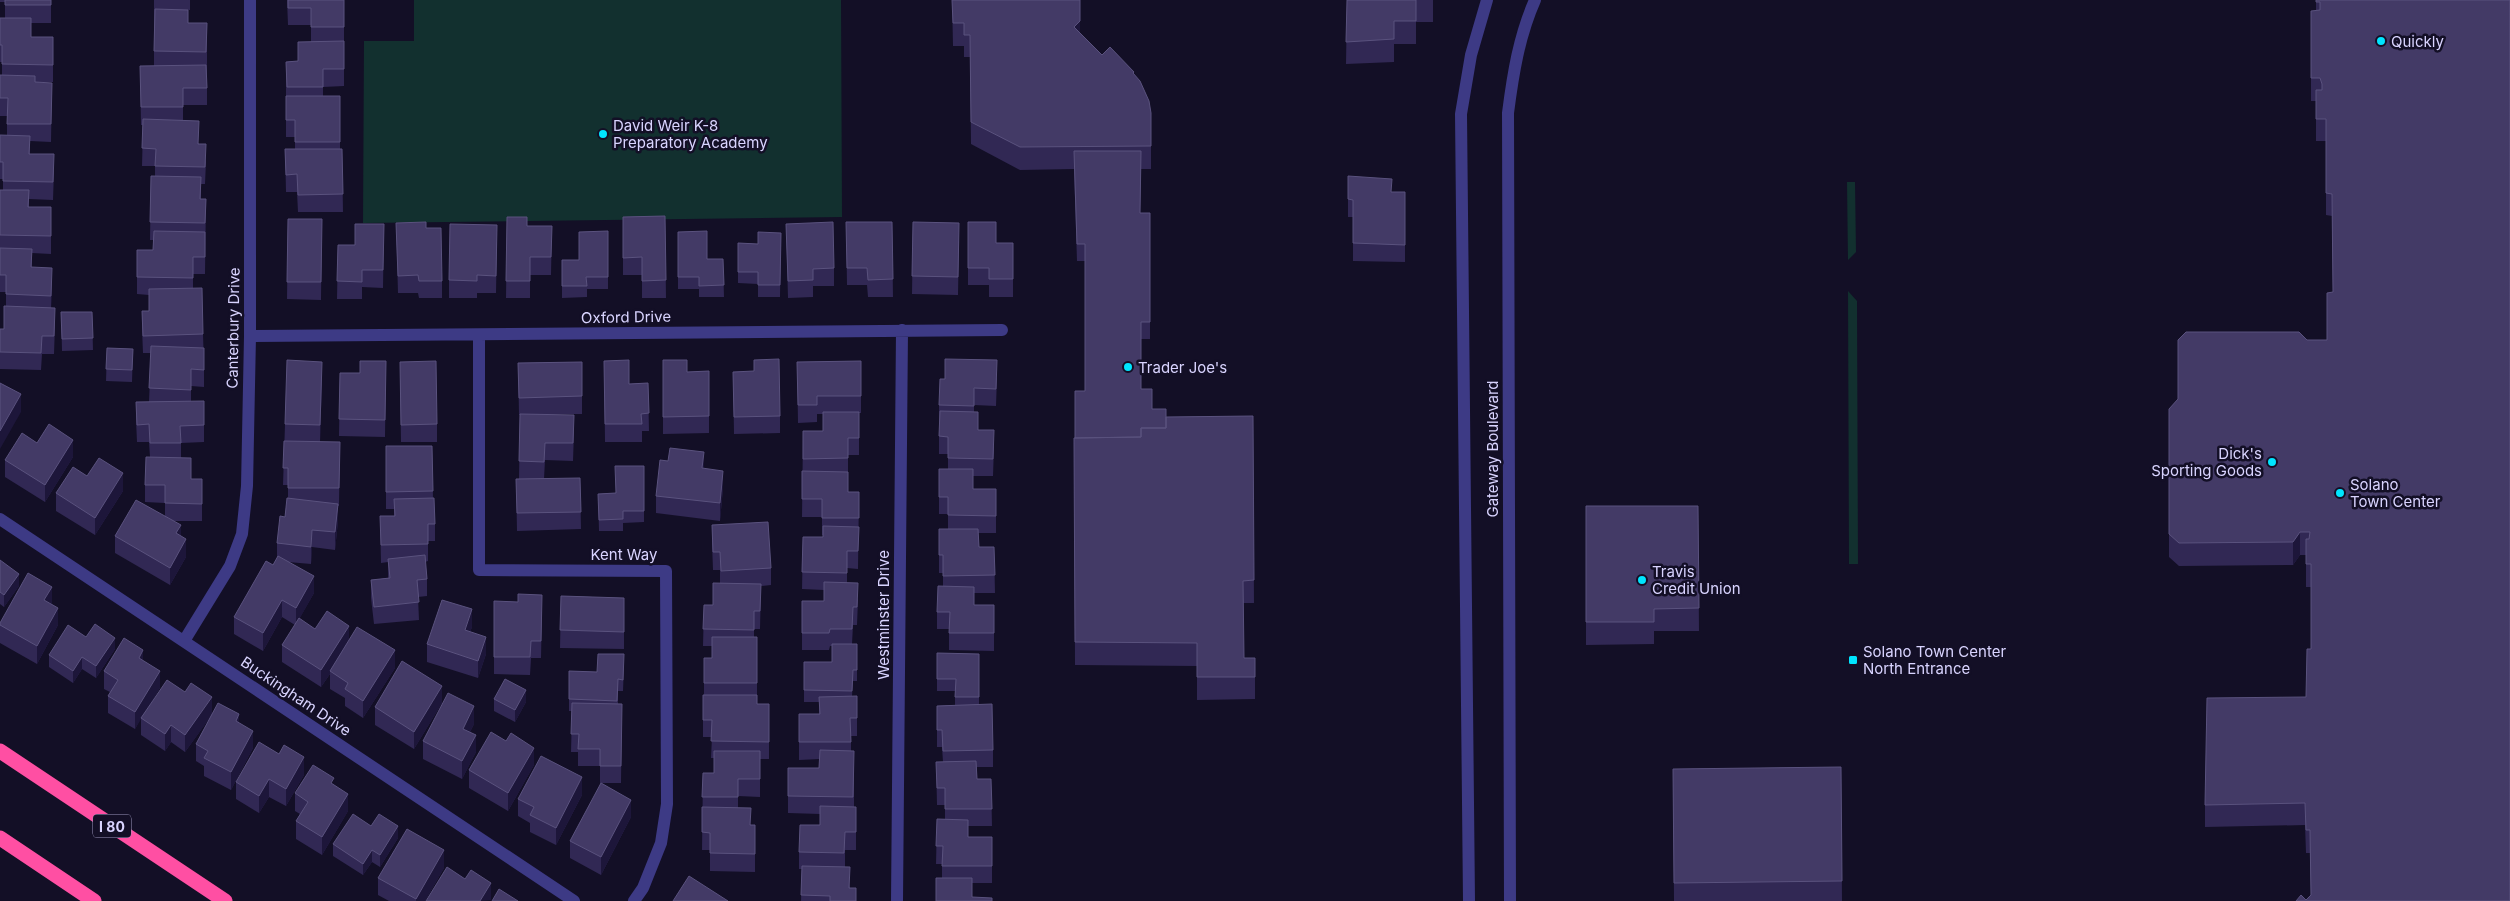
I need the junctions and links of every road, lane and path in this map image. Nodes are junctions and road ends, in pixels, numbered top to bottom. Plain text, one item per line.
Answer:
1 (250, 0) edge
2 (1487, 0) edge
3 (1534, 0) edge
4 (902, 330) junction
5 (1002, 330) dead end
6 (479, 335) junction
7 (250, 336) junction
8 (0, 519) edge
9 (184, 641) junction
10 (0, 751) edge
11 (0, 838) edge
12 (94, 901) edge
13 (225, 901) edge
14 (574, 901) edge
15 (634, 901) edge
16 (897, 901) edge
17 (1469, 901) edge
18 (1510, 901) edge

1 - 7 street, Canterbury Drive
2 - 17 street, Gateway Boulevard
3 - 18 street, Gateway Boulevard
4 - 5 street, Oxford Drive
4 - 6 street, Oxford Drive
4 - 16 street, Westminster Drive
6 - 7 street, Oxford Drive
6 - 15 street, Kent Way
7 - 9 street, Canterbury Drive
8 - 9 street, Buckingham Drive
9 - 14 street, Buckingham Drive
10 - 13 highway, I 80
11 - 12 highway

